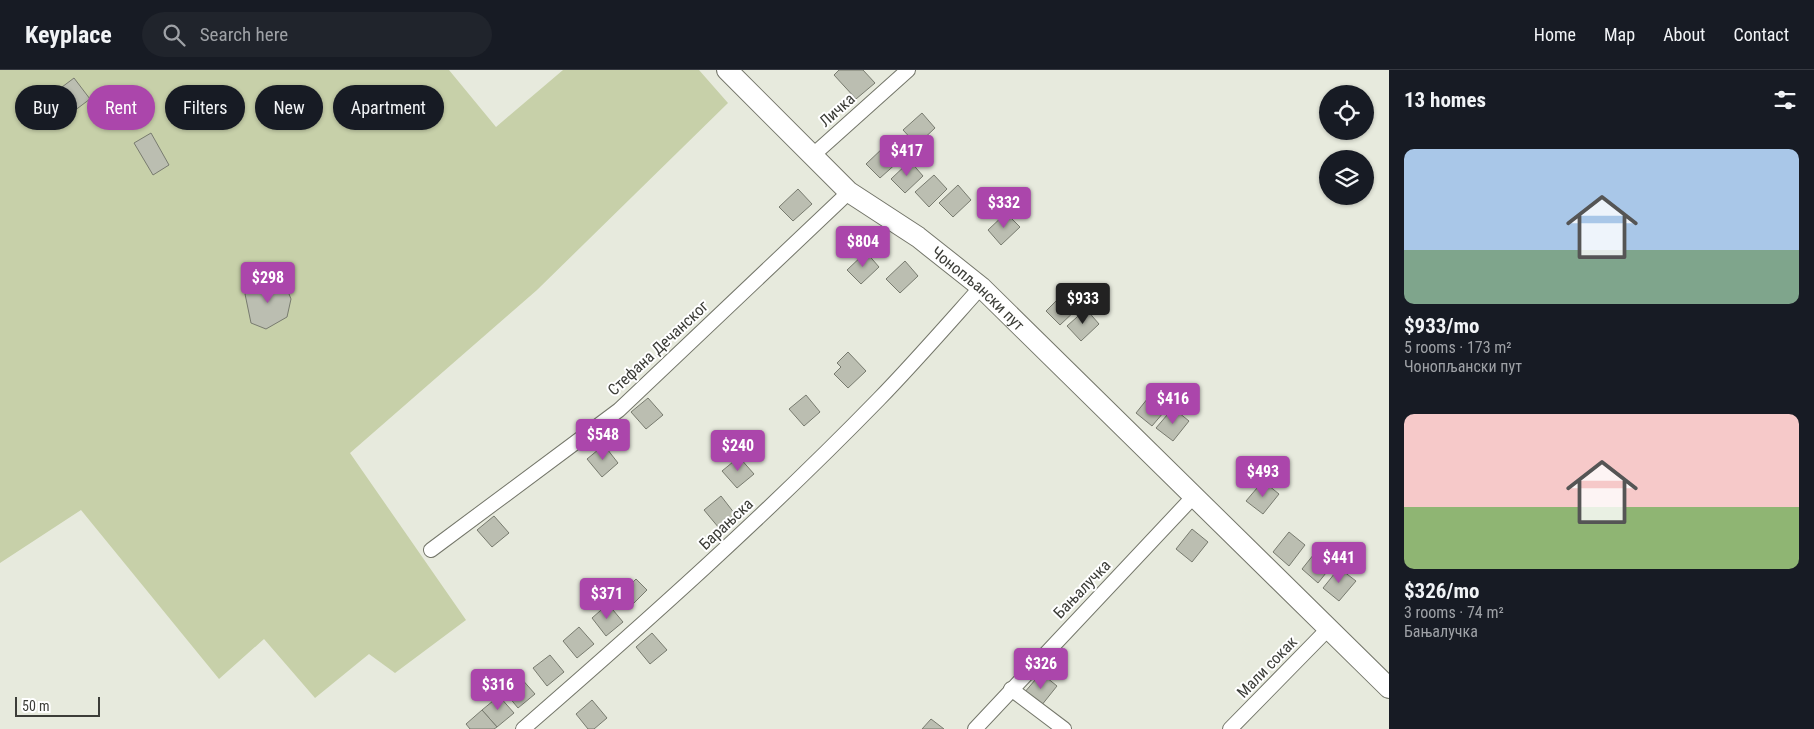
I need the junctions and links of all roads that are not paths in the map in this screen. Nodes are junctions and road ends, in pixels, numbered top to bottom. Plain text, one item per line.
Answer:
1 (726, 70) edge
2 (908, 70) edge
3 (812, 156) junction
4 (849, 192) junction
5 (981, 288) junction
6 (1194, 496) junction
7 (431, 550) dead end
8 (1328, 628) junction
9 (1389, 688) edge
10 (1011, 689) junction
11 (523, 729) edge
12 (975, 729) edge
13 (1064, 729) edge
14 (1230, 729) edge

1 - 3 street, Чонопљански пут
2 - 3 street, Личка
3 - 4 street, Чонопљански пут
4 - 5 street, Чонопљански пут
4 - 7 street, Стефана Дечанског
5 - 6 street, Чонопљански пут
5 - 11 street, Барањска
6 - 8 street, Чонопљански пут
6 - 10 street, Бањалучка
8 - 9 street, Чонопљански пут
8 - 14 street, Мали сокак
10 - 12 street, Бањалучка
10 - 13 street

